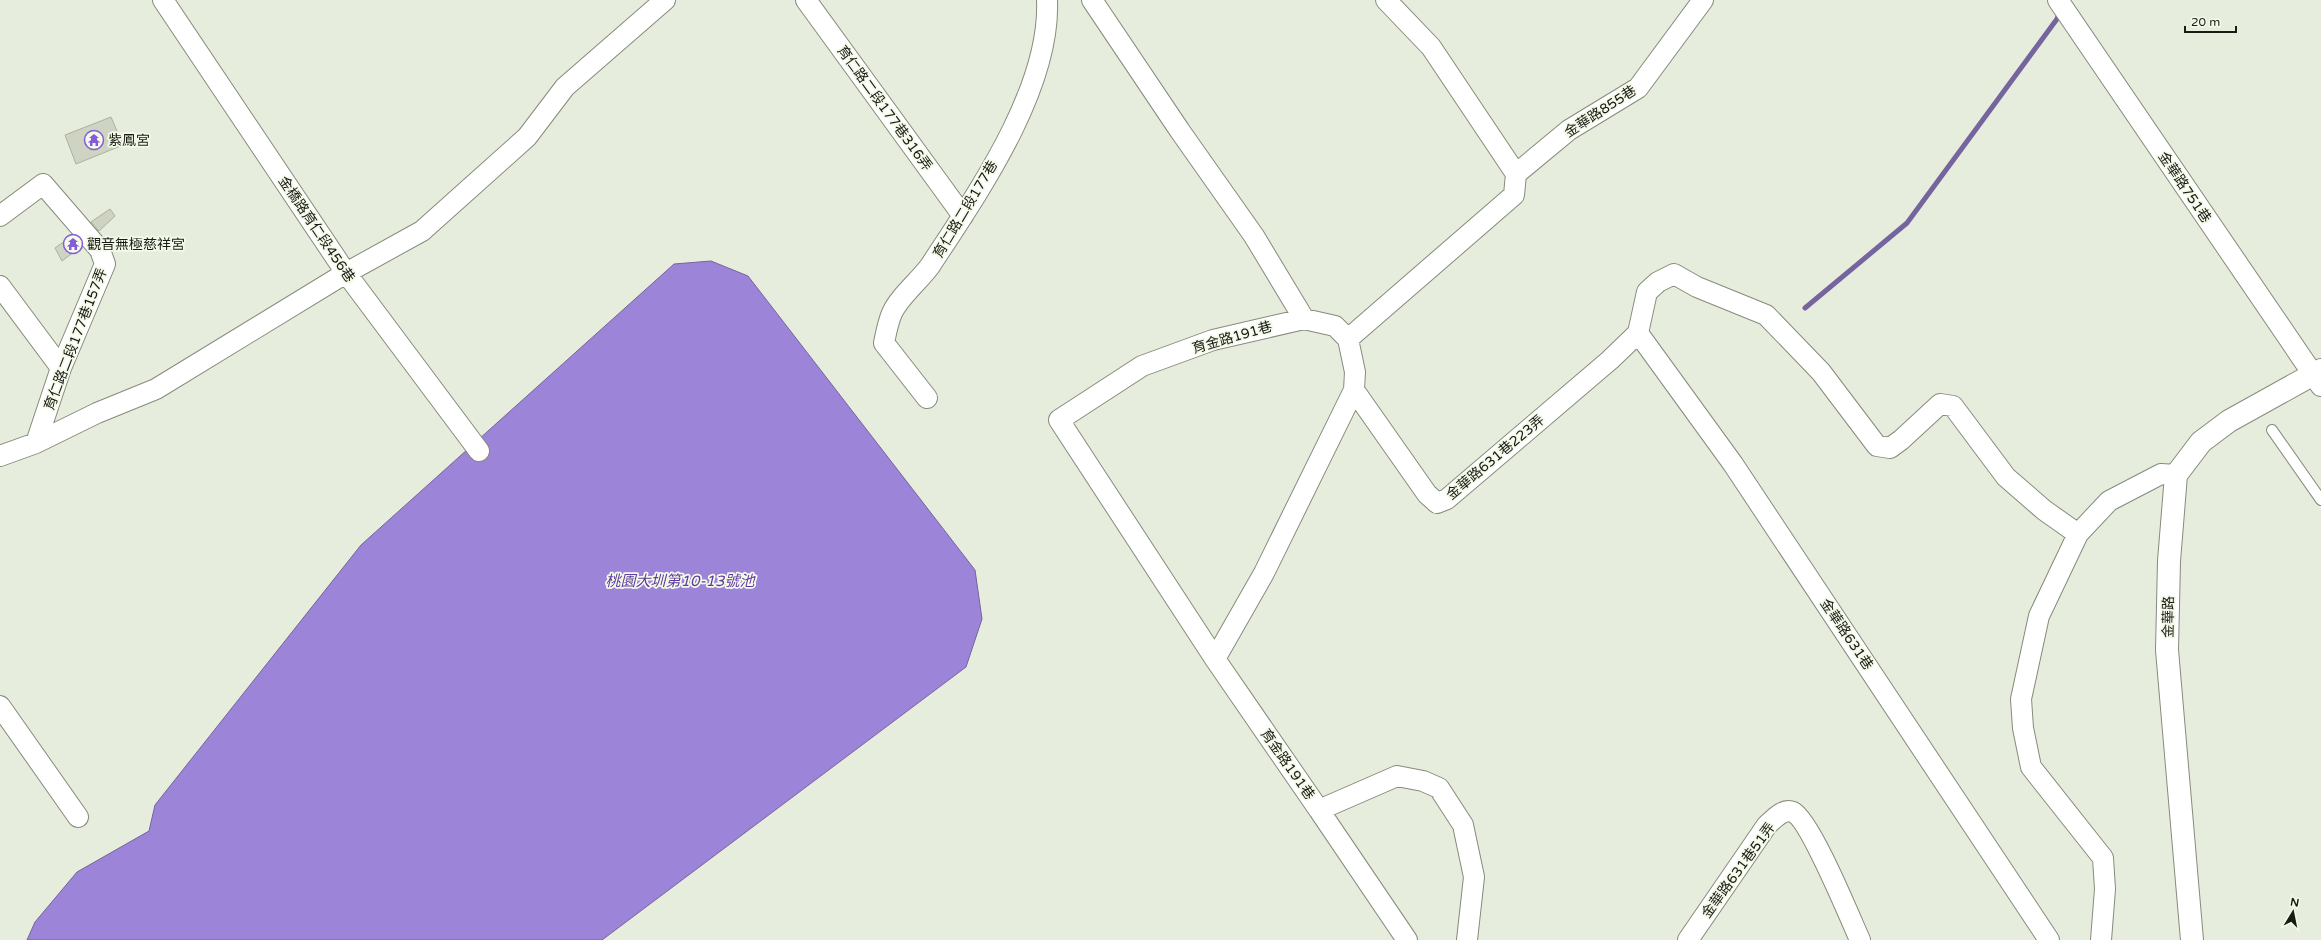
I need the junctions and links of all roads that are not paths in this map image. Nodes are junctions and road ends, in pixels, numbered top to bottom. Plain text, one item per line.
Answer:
1 (163, 0) edge
2 (665, 0) edge
3 (806, 0) edge
4 (1047, 0) edge
5 (1092, 0) edge
6 (1386, 0) edge
7 (1703, 0) edge
8 (2058, 0) edge
9 (1516, 174) junction
10 (0, 216) edge
11 (963, 216) junction
12 (346, 273) junction
13 (0, 286) edge
14 (1304, 319) junction
15 (1638, 333) junction
16 (1348, 340) junction
17 (61, 368) junction
18 (2318, 377) edge
19 (1354, 390) junction
20 (927, 398) dead end
21 (2272, 430) dead end
22 (36, 443) junction
23 (479, 451) dead end
24 (0, 456) edge
25 (2176, 474) junction
26 (2321, 500) edge
27 (2078, 534) junction
28 (1215, 658) junction
29 (0, 706) edge
30 (1319, 810) junction
31 (78, 817) dead end
32 (1407, 940) edge
33 (1467, 940) edge
34 (1688, 940) edge
35 (1860, 940) edge
36 (2049, 940) edge
37 (2100, 940) edge
38 (2192, 940) edge

1 - 12 street, 金橋路育仁段456巷
2 - 12 street
3 - 11 street, 育仁路二段177巷316弄
4 - 11 street, 育仁路二段177巷
5 - 14 street
6 - 9 street
7 - 9 street, 金華路855巷
8 - 18 street, 金華路751巷
9 - 16 street
10 - 17 street, 育仁路二段177巷157弄
11 - 20 street, 育仁路二段177巷
12 - 22 street
12 - 23 street, 金橋路育仁段456巷
13 - 17 street
14 - 16 street, 育金路191巷
14 - 28 street, 育金路191巷
15 - 19 street, 金華路631巷223弄
15 - 27 street
15 - 36 street, 金華路631巷
16 - 19 street
17 - 22 street, 育仁路二段177巷157弄
18 - 25 street
19 - 28 street
21 - 26 lane
22 - 24 street
25 - 27 street
25 - 38 street, 金華路
27 - 37 street
28 - 30 street, 育金路191巷
29 - 31 street
30 - 32 street
30 - 33 street, 育金路191巷
34 - 35 street, 金華路631巷51弄

